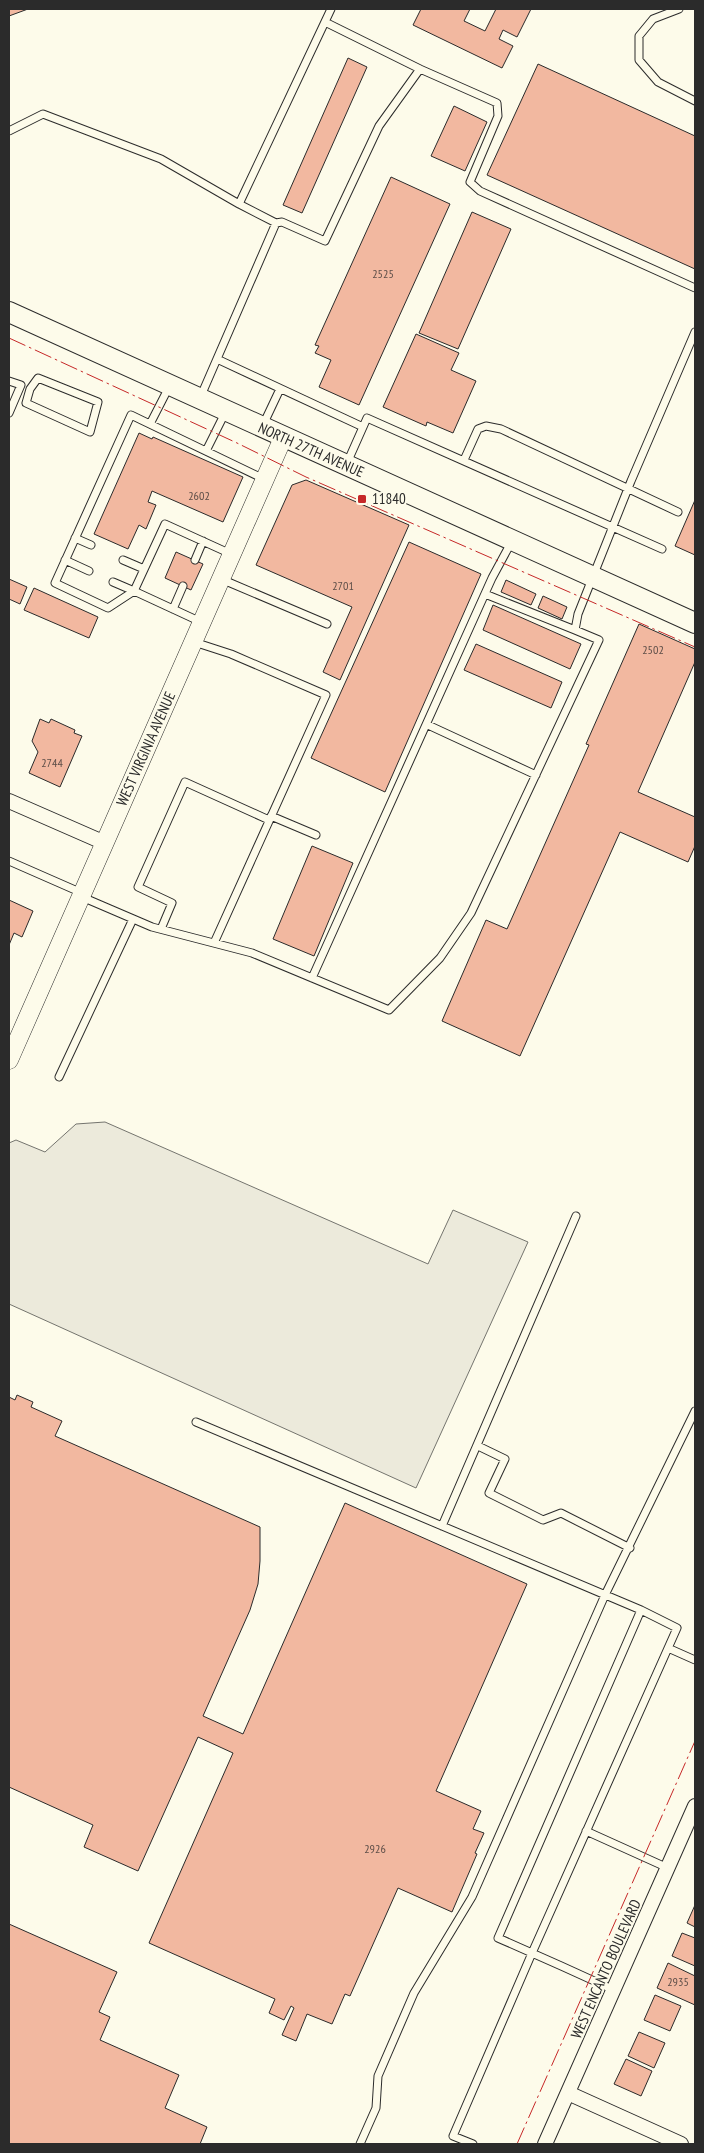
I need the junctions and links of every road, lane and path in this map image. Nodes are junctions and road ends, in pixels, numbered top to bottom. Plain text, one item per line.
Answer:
1 (331, 9) edge
2 (680, 9) edge
3 (325, 22) junction
4 (420, 69) junction
5 (695, 101) edge
6 (9, 131) edge
7 (238, 204) junction
8 (276, 223) junction
9 (695, 288) edge
10 (10, 316) edge
11 (695, 332) edge
12 (217, 359) junction
13 (9, 381) edge
14 (21, 385) junction
15 (170, 386) junction
16 (30, 389) junction
17 (280, 389) junction
18 (200, 400) junction
19 (226, 411) junction
20 (9, 413) edge
21 (150, 424) junction
22 (363, 427) junction
23 (262, 428) junction
24 (283, 438) junction
25 (206, 451) junction
26 (464, 460) junction
27 (346, 465) junction
28 (265, 479) junction
29 (627, 489) junction
30 (678, 512) dead end
31 (613, 525) junction
32 (75, 538) junction
33 (512, 540) junction
34 (203, 541) junction
35 (91, 545) dead end
36 (662, 549) dead end
37 (232, 554) junction
38 (65, 560) junction
39 (123, 560) dead end
40 (194, 560) dead end
41 (144, 569) junction
42 (89, 571) dead end
43 (592, 576) junction
44 (221, 578) junction
45 (113, 582) dead end
46 (183, 586) dead end
47 (134, 591) junction
48 (486, 594) junction
49 (173, 609) junction
50 (202, 622) junction
51 (695, 623) edge
52 (327, 624) dead end
53 (575, 630) junction
54 (194, 641) junction
55 (428, 725) junction
56 (536, 775) junction
57 (9, 801) edge
58 (270, 818) junction
59 (316, 835) dead end
60 (105, 843) junction
61 (9, 861) edge
62 (82, 895) junction
63 (133, 919) junction
64 (161, 929) junction
65 (214, 943) junction
66 (312, 978) junction
67 (9, 1060) edge
68 (59, 1077) dead end
69 (576, 1216) dead end
70 (695, 1411) edge
71 (196, 1422) dead end
72 (478, 1446) junction
73 (442, 1526) junction
74 (630, 1548) junction
75 (605, 1595) junction
76 (641, 1610) junction
77 (668, 1648) junction
78 (695, 1660) edge
79 (695, 1806) edge
80 (586, 1831) junction
81 (669, 1869) junction
82 (532, 1953) junction
83 (614, 1990) junction
84 (568, 2093) junction
85 (675, 2143) edge
86 (360, 2144) edge
87 (473, 2144) edge
88 (545, 2144) edge

1 - 3 lane
2 - 5 lane
3 - 4 lane
3 - 7 lane
4 - 8 lane
4 - 9 lane
6 - 7 lane
7 - 8 lane
8 - 12 lane
10 - 15 main road, NORTH 27TH AVENUE
11 - 29 lane
12 - 17 lane
12 - 18 lane
13 - 14 lane
14 - 16 lane
14 - 20 lane
15 - 18 main road, NORTH 27TH AVENUE
15 - 21 lane
16 - 16 lane
17 - 22 lane
17 - 23 lane
18 - 19 main road, NORTH 27TH AVENUE
19 - 23 main road, NORTH 27TH AVENUE
19 - 25 lane
21 - 25 lane
21 - 32 lane
22 - 26 lane
22 - 27 lane
23 - 24 main road, NORTH 27TH AVENUE
24 - 27 main road, NORTH 27TH AVENUE
24 - 28 street, WEST VIRGINIA AVENUE
25 - 28 lane
26 - 29 lane
26 - 31 lane
27 - 33 main road, NORTH 27TH AVENUE
28 - 37 street, WEST VIRGINIA AVENUE
29 - 30 lane
29 - 31 lane
31 - 36 lane
31 - 43 lane
32 - 35 lane
32 - 38 lane
33 - 43 main road, NORTH 27TH AVENUE
33 - 48 lane
34 - 37 lane
34 - 40 lane
34 - 41 lane
37 - 44 street, WEST VIRGINIA AVENUE
38 - 42 lane
38 - 47 lane
39 - 41 lane
41 - 47 lane
43 - 51 main road, NORTH 27TH AVENUE
43 - 53 lane
44 - 50 street, WEST VIRGINIA AVENUE
44 - 52 lane
45 - 47 lane
46 - 49 lane
47 - 49 lane
48 - 53 lane
48 - 55 lane
49 - 50 lane
50 - 54 street, WEST VIRGINIA AVENUE
53 - 56 lane
54 - 58 lane
54 - 60 street, WEST VIRGINIA AVENUE
55 - 56 lane
55 - 66 lane
56 - 66 lane
57 - 60 street
58 - 59 lane
58 - 64 lane
58 - 65 lane
60 - 62 street, WEST VIRGINIA AVENUE
61 - 62 lane
62 - 63 lane
62 - 67 street, WEST VIRGINIA AVENUE
63 - 64 lane
63 - 68 lane
64 - 65 lane
65 - 66 lane
69 - 72 lane
70 - 74 lane
71 - 73 lane
72 - 73 lane
72 - 74 lane
73 - 75 lane
74 - 75 lane
75 - 76 lane
75 - 86 lane
76 - 77 lane
76 - 82 lane
77 - 78 lane
77 - 80 lane
79 - 81 street, WEST ENCANTO BOULEVARD
80 - 81 lane
80 - 82 lane
81 - 83 street, WEST ENCANTO BOULEVARD
82 - 83 lane
82 - 87 lane
83 - 84 street, WEST ENCANTO BOULEVARD
84 - 85 street
84 - 88 street, WEST ENCANTO BOULEVARD

